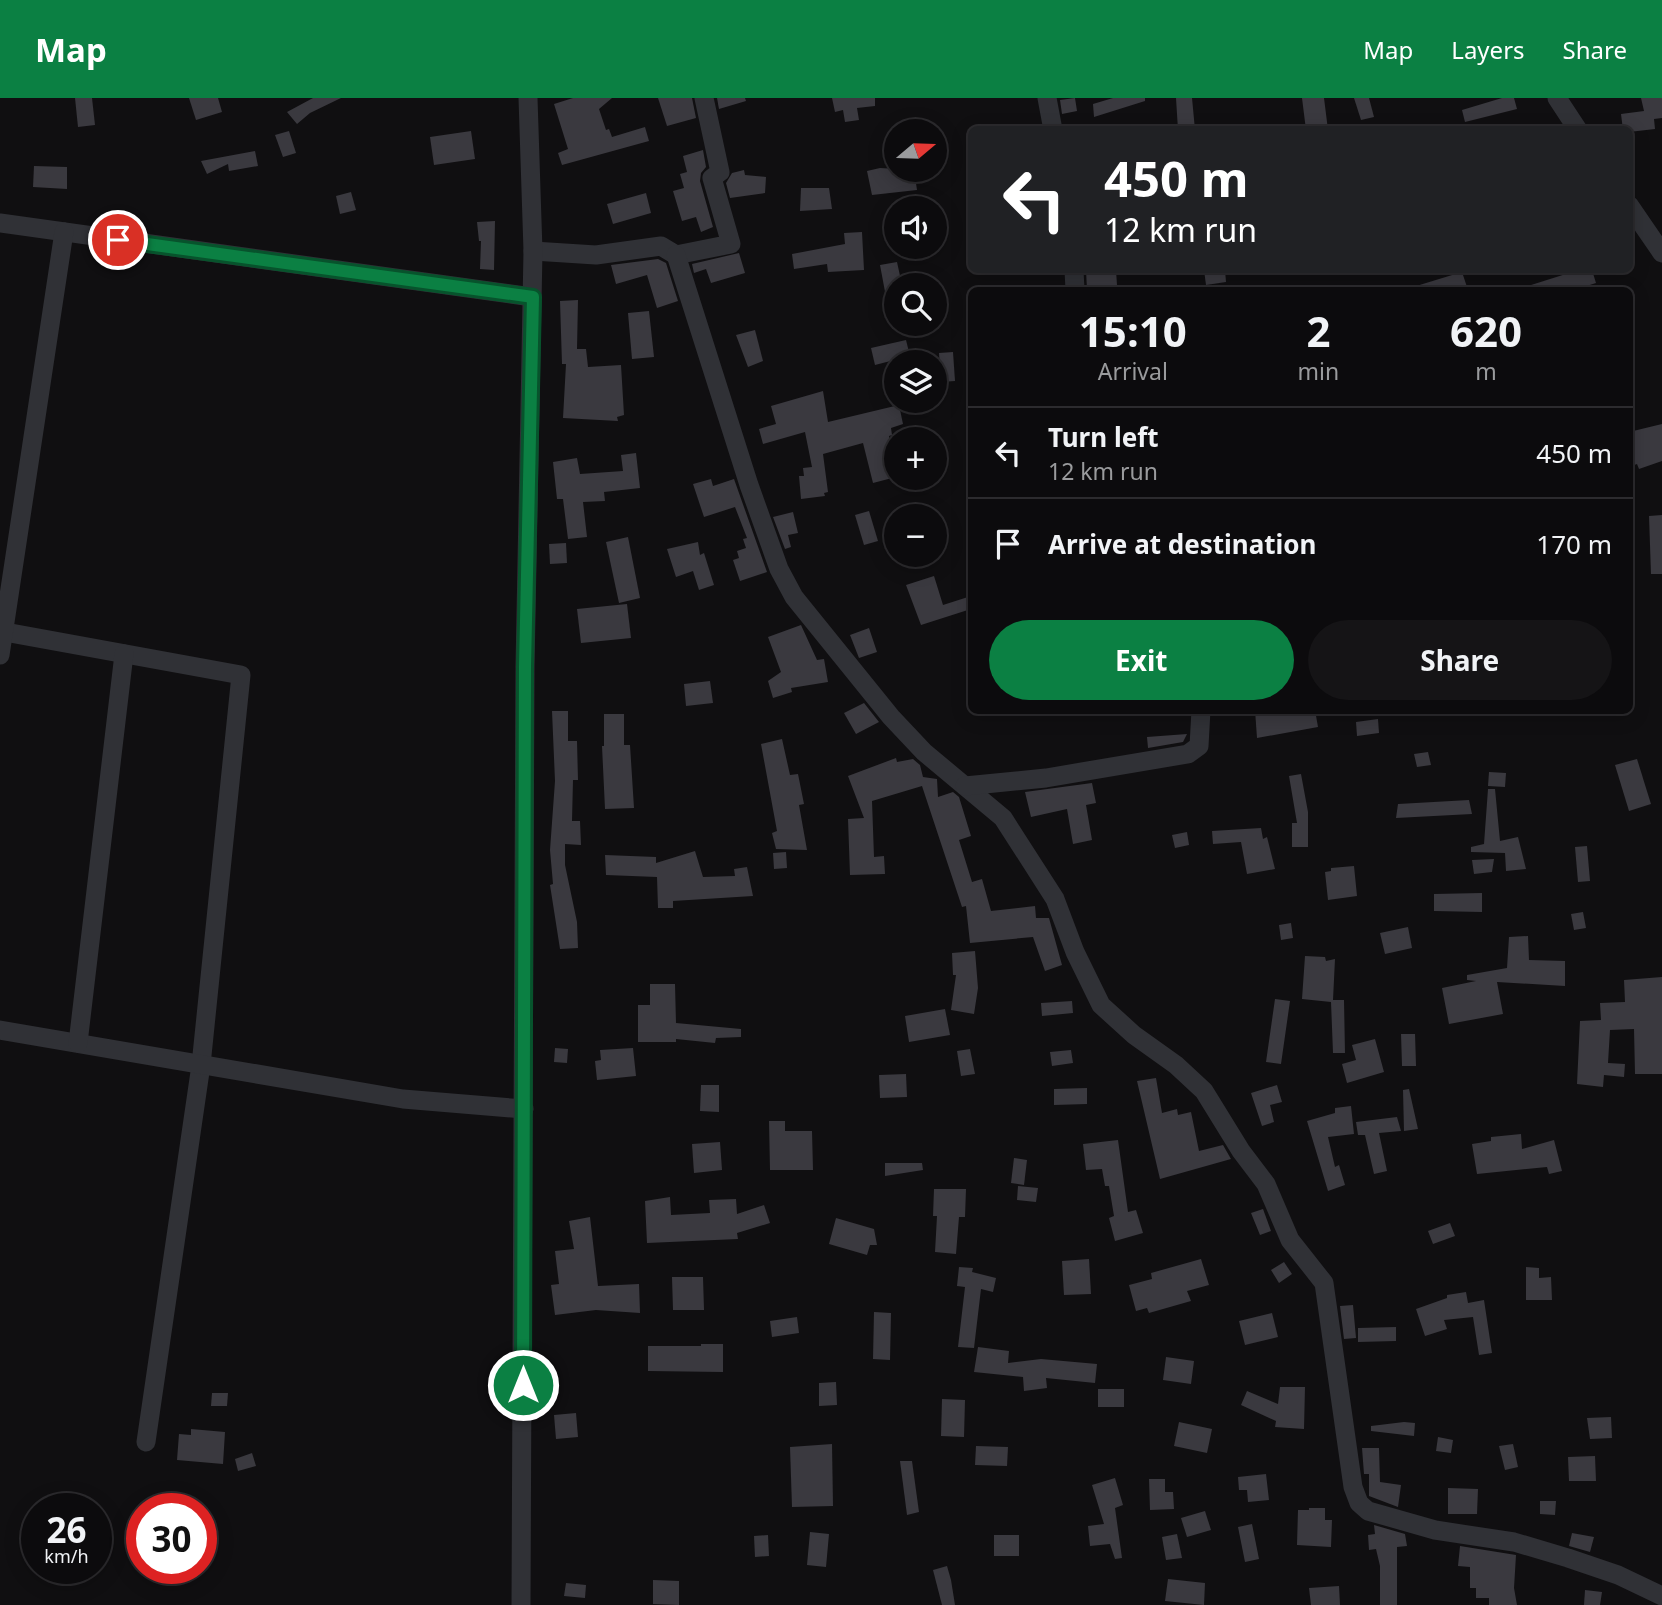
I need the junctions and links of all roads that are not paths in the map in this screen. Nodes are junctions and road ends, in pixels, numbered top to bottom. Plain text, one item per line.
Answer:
1 (528, 98) edge
2 (704, 98) edge
3 (1046, 98) edge
4 (1556, 98) edge
5 (1052, 126) edge
6 (1575, 126) edge
7 (1633, 211) edge
8 (0, 223) edge
9 (64, 232) junction
10 (533, 251) junction
11 (1662, 253) edge
12 (676, 255) junction
13 (533, 297) junction
14 (2, 631) edge
15 (124, 654) junction
16 (0, 655) edge
17 (1201, 714) edge
18 (965, 786) junction
19 (0, 1030) edge
20 (78, 1043) junction
21 (201, 1065) junction
22 (524, 1109) junction
23 (146, 1442) dead end
24 (1662, 1596) edge
25 (521, 1605) edge

1 - 10 street
2 - 12 street
3 - 5 street
4 - 6 street
7 - 11 street
8 - 9 street
9 - 13 street
9 - 14 street
10 - 12 street
10 - 13 street
12 - 18 street
13 - 22 street
14 - 15 street
14 - 16 street
15 - 20 street
15 - 21 street
17 - 18 street
18 - 24 street
19 - 20 street
20 - 21 street
21 - 22 street
21 - 23 street
22 - 25 street

